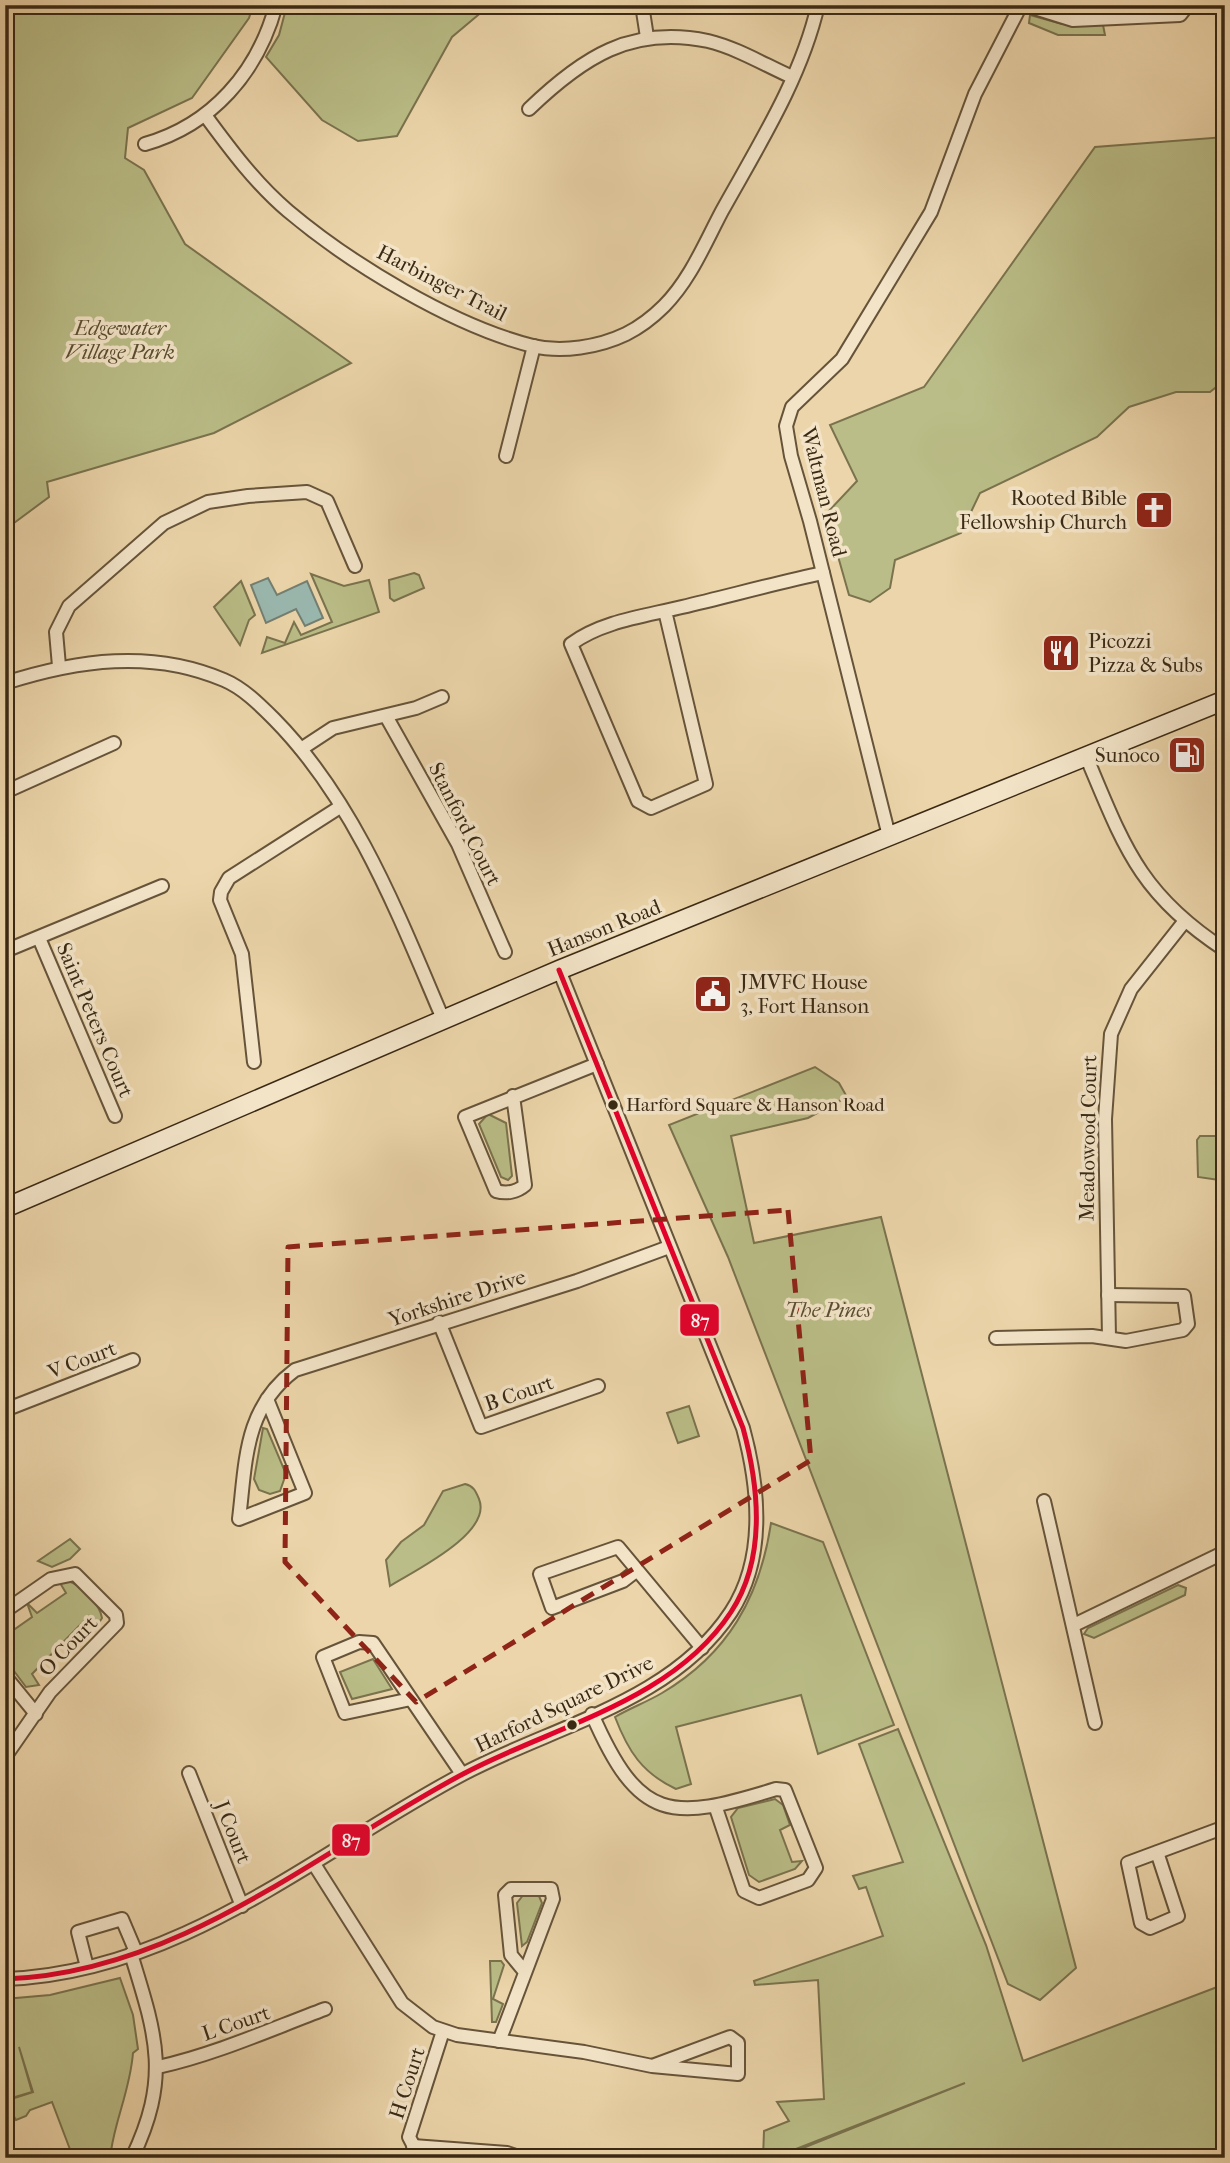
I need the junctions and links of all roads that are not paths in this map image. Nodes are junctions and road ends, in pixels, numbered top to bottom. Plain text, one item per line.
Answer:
1 (276, 5) edge
2 (642, 5) edge
3 (818, 5) edge
4 (1023, 5) edge
5 (1188, 5) edge
6 (647, 37) junction
7 (793, 77) junction
8 (529, 109) dead end
9 (205, 115) junction
10 (145, 144) dead end
11 (534, 346) junction
12 (506, 456) dead end
13 (355, 566) dead end
14 (823, 573) junction
15 (665, 611) junction
16 (60, 666) junction
17 (5, 683) edge
18 (442, 697) dead end
19 (1225, 700) edge
20 (386, 716) junction
21 (114, 743) dead end
22 (301, 749) junction
23 (1086, 756) junction
24 (5, 792) edge
25 (340, 807) junction
26 (889, 836) junction
27 (162, 887) dead end
28 (1184, 922) junction
29 (39, 938) junction
30 (1225, 950) edge
31 (5, 951) edge
32 (505, 952) dead end
33 (559, 970) junction
34 (443, 1019) junction
35 (254, 1062) dead end
36 (597, 1064) junction
37 (513, 1096) junction
38 (115, 1116) dead end
39 (5, 1208) edge
40 (670, 1247) junction
41 (1108, 1295) junction
42 (439, 1322) junction
43 (1109, 1337) junction
44 (996, 1338) dead end
45 (133, 1360) dead end
46 (598, 1386) dead end
47 (267, 1399) junction
48 (5, 1410) edge
49 (1044, 1501) dead end
50 (1225, 1552) edge
51 (636, 1571) junction
52 (5, 1611) edge
53 (1074, 1625) junction
54 (702, 1648) junction
55 (5, 1676) edge
56 (411, 1699) junction
57 (36, 1714) junction
58 (592, 1714) junction
59 (1095, 1723) dead end
60 (5, 1757) edge
61 (189, 1773) dead end
62 (462, 1774) junction
63 (716, 1808) junction
64 (1225, 1827) edge
65 (1157, 1852) junction
66 (314, 1864) junction
67 (242, 1906) junction
68 (133, 1953) junction
69 (87, 1967) junction
70 (525, 1972) junction
71 (5, 1979) edge
72 (325, 2009) dead end
73 (443, 2031) junction
74 (499, 2041) junction
75 (652, 2066) junction
76 (158, 2067) junction
77 (412, 2146) junction
78 (132, 2158) edge
79 (421, 2158) edge
80 (522, 2158) edge

1 - 9 street
2 - 6 street
3 - 7 street, Harbinger Trail
4 - 5 street
4 - 14 street, Waltman Road
6 - 7 street
6 - 8 street
7 - 11 street, Harbinger Trail
9 - 10 street
9 - 11 street, Harbinger Trail
11 - 12 street
13 - 16 street
14 - 15 street
14 - 26 street, Waltman Road
15 - 15 street
16 - 17 street
16 - 22 street
18 - 20 street
19 - 23 street, Hanson Road
20 - 22 street
20 - 32 street, Stanford Court
21 - 24 street
22 - 25 street
23 - 26 street, Hanson Road
23 - 28 street
25 - 34 street
25 - 35 street
26 - 33 street, Hanson Road
27 - 29 street
28 - 30 street
28 - 41 street, Meadowood Court
29 - 31 street
29 - 38 street, Saint Peters Court
33 - 34 street, Hanson Road
33 - 36 street, Harford Square Drive
34 - 39 street, Hanson Road
36 - 37 street
36 - 40 street, Harford Square Drive
37 - 37 street
40 - 42 street, Yorkshire Drive
40 - 54 street, Harford Square Drive
41 - 43 street, Meadowood Court
41 - 43 street
42 - 46 street, B Court
42 - 47 street, Yorkshire Drive
43 - 44 street
45 - 48 street, V Court
47 - 47 street, Yorkshire Drive
49 - 53 street
50 - 53 street
51 - 51 street
51 - 54 street
52 - 57 street, O Court
53 - 59 street
54 - 58 street, Harford Square Drive
55 - 57 street, O Court
56 - 56 street
56 - 62 street
57 - 60 street, O Court
58 - 62 street, Harford Square Drive
58 - 63 street
61 - 67 street, J Court
62 - 66 street, Harford Square Drive
63 - 63 street
64 - 65 street
65 - 65 street
66 - 67 street, Harford Square Drive
66 - 73 street
67 - 68 street, Harford Square Drive
68 - 69 street, Harford Square Drive
68 - 69 street
68 - 76 street
69 - 71 street, Harford Square Drive
70 - 70 street
70 - 74 street
72 - 76 street, L Court
73 - 74 street
73 - 77 street, H Court
74 - 75 street
75 - 75 street
76 - 78 street
77 - 79 street, H Court
77 - 80 street, H Court

